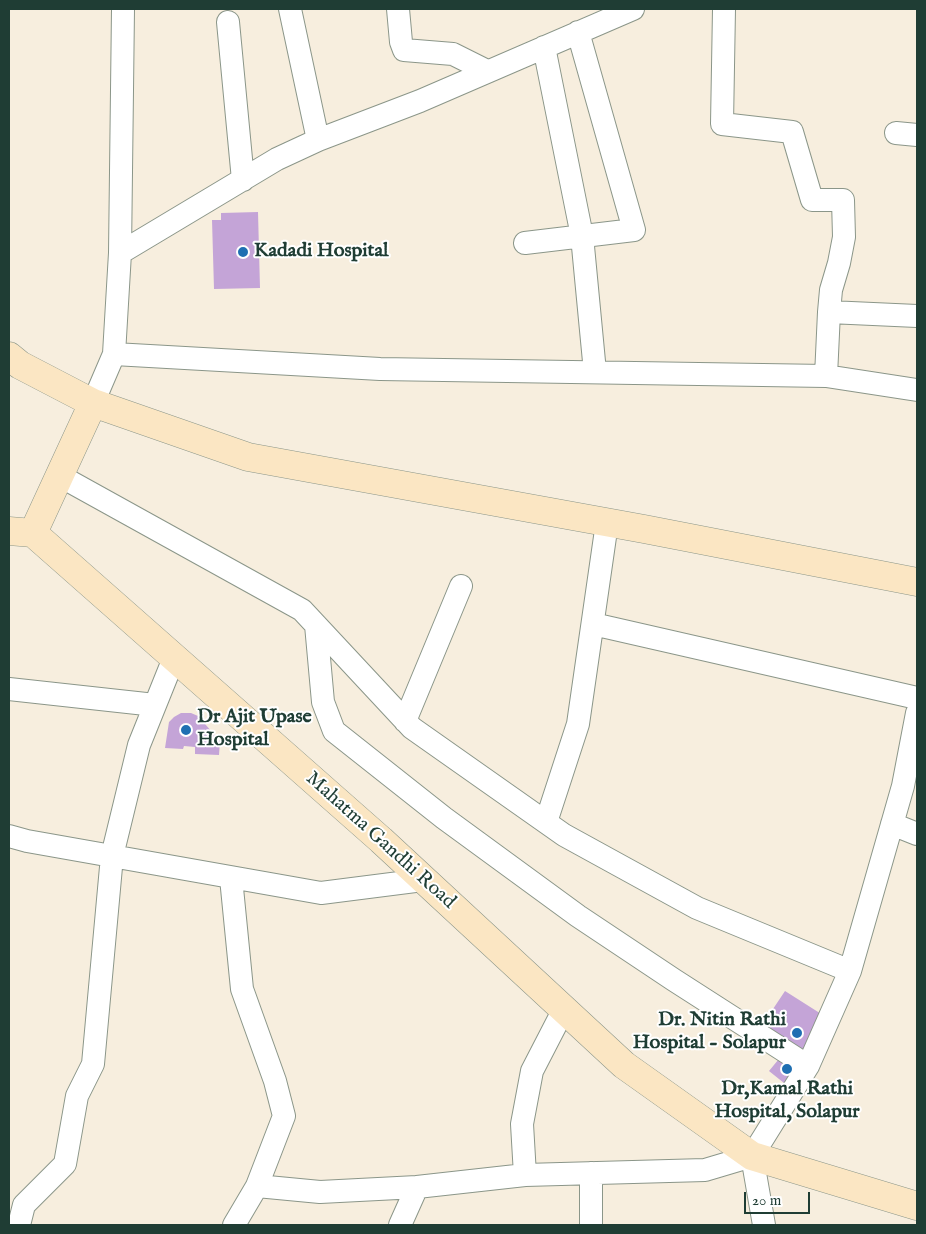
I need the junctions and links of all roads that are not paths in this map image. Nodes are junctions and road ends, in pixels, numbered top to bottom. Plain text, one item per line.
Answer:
1 (123, 9) edge
2 (290, 9) edge
3 (398, 9) edge
4 (633, 9) edge
5 (724, 9) edge
6 (228, 22) dead end
7 (578, 32) junction
8 (544, 47) junction
9 (487, 72) junction
10 (318, 140) junction
11 (243, 180) junction
12 (582, 236) junction
13 (525, 243) dead end
14 (120, 254) junction
15 (829, 312) junction
16 (917, 316) edge
17 (114, 354) junction
18 (9, 356) edge
19 (595, 372) junction
20 (826, 376) junction
21 (917, 390) edge
22 (93, 403) junction
23 (60, 476) junction
24 (607, 523) junction
25 (21, 532) edge
26 (917, 582) edge
27 (461, 586) dead end
28 (592, 624) junction
29 (316, 625) junction
30 (174, 658) junction
31 (9, 689) edge
32 (917, 698) edge
33 (155, 705) junction
34 (917, 713) edge
35 (405, 721) junction
36 (546, 822) junction
37 (892, 824) junction
38 (917, 834) edge
39 (9, 836) edge
40 (112, 856) junction
41 (231, 878) junction
42 (423, 880) junction
43 (850, 971) junction
44 (564, 1009) junction
45 (808, 1066) junction
46 (752, 1156) junction
47 (591, 1173) junction
48 (525, 1175) junction
49 (257, 1186) junction
50 (417, 1187) junction
51 (917, 1206) edge
52 (19, 1225) edge
53 (234, 1225) edge
54 (400, 1225) edge
55 (591, 1225) edge
56 (764, 1225) edge

1 - 14 street
2 - 10 street
3 - 9 street
4 - 7 street
5 - 15 street
6 - 11 street
7 - 8 street
7 - 12 street
8 - 9 street
8 - 12 street
9 - 10 street
10 - 11 street
11 - 14 street
12 - 13 street
12 - 19 street
14 - 17 street
15 - 16 street
15 - 20 street
17 - 19 street
17 - 22 street
18 - 22 street
19 - 20 street
20 - 21 street
22 - 23 street
22 - 24 street
23 - 25 street
23 - 29 street
24 - 26 street
24 - 28 street
25 - 30 street, Mahatma Gandhi Road
27 - 35 street
28 - 32 street
28 - 36 street
29 - 35 street
29 - 45 street
30 - 33 street
30 - 42 street, Mahatma Gandhi Road
31 - 33 street
33 - 40 street
34 - 37 street
35 - 36 street
36 - 43 street
37 - 38 street
37 - 43 street
39 - 40 street
40 - 41 street
40 - 52 street
41 - 42 street
41 - 49 street
42 - 44 street, Mahatma Gandhi Road
43 - 45 street
44 - 46 street, Mahatma Gandhi Road
44 - 48 street
45 - 46 street
46 - 47 street
46 - 51 street, Mahatma Gandhi Road
46 - 56 street
47 - 48 street
47 - 55 street
48 - 50 street
49 - 50 street
49 - 53 street
50 - 54 street

